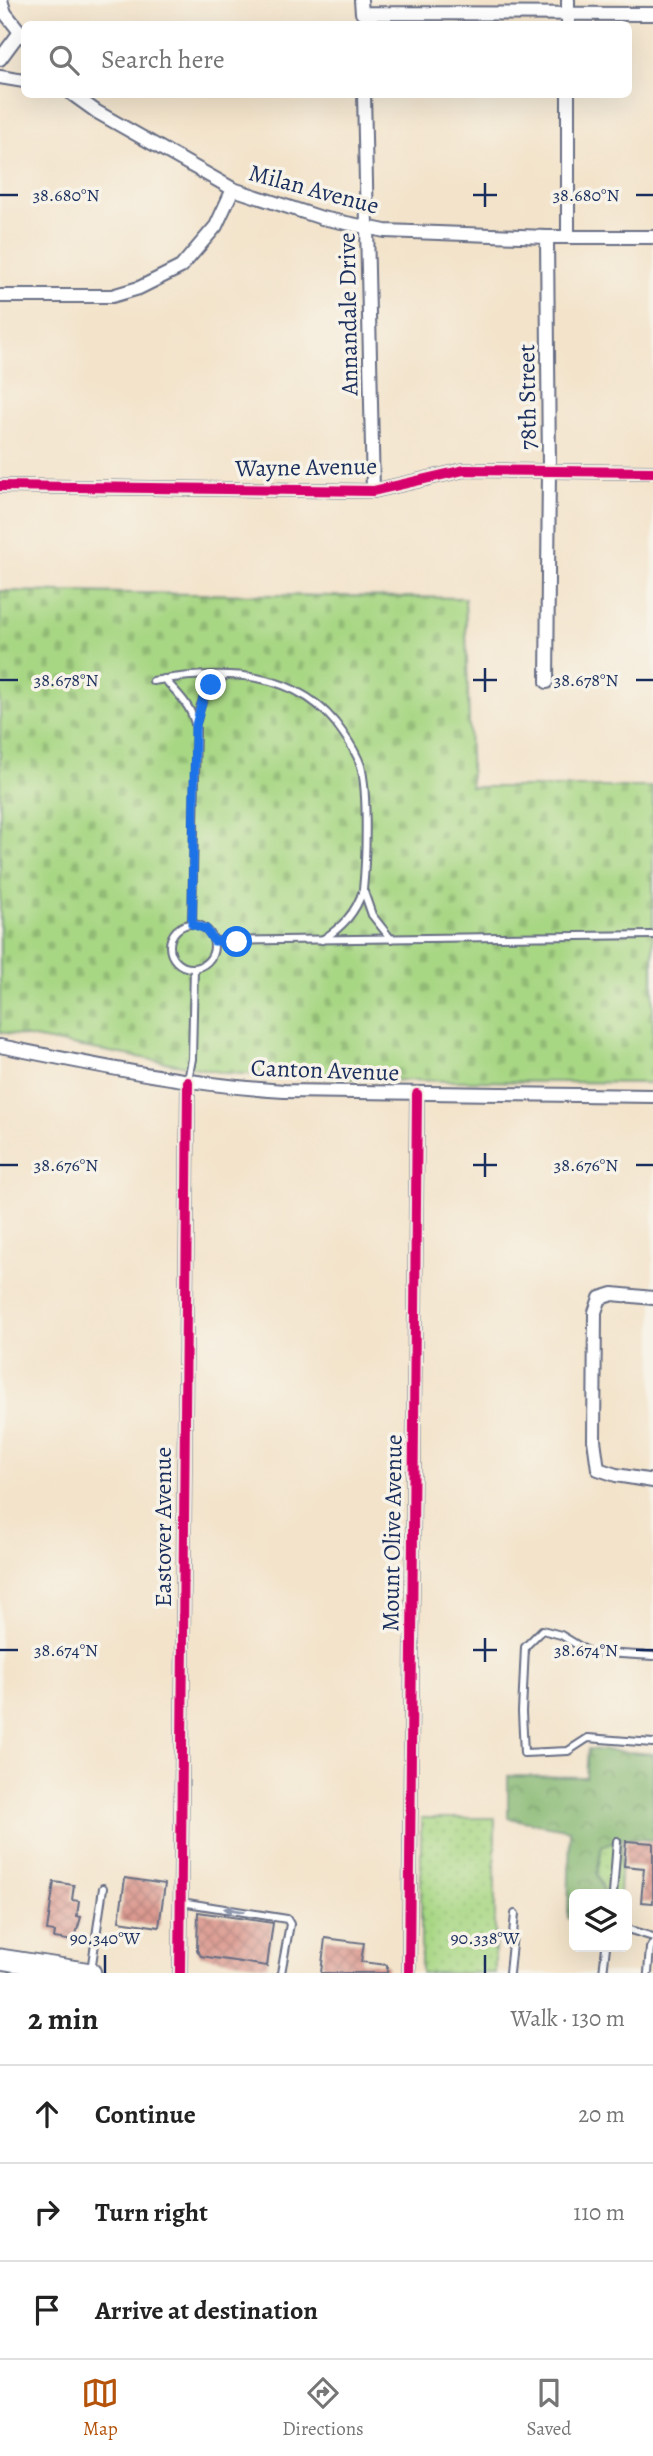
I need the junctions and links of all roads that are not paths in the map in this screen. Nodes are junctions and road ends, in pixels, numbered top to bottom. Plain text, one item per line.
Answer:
1 (1, 0) edge
2 (568, 0) edge
3 (361, 12) edge
4 (653, 14) edge
5 (568, 20) edge
6 (21, 33) edge
7 (21, 35) edge
8 (0, 59) edge
9 (0, 76) edge
10 (21, 80) edge
11 (78, 98) edge
12 (364, 98) edge
13 (568, 98) edge
14 (233, 189) junction
15 (367, 226) junction
16 (568, 236) junction
17 (547, 237) junction
18 (653, 237) edge
19 (0, 296) edge
20 (549, 470) junction
21 (653, 472) edge
22 (0, 486) edge
23 (373, 491) junction
24 (226, 675) junction
25 (164, 679) junction
26 (153, 681) dead end
27 (547, 682) dead end
28 (195, 729) junction
29 (363, 890) junction
30 (192, 924) junction
31 (653, 935) edge
32 (391, 939) junction
33 (322, 940) junction
34 (214, 941) junction
35 (194, 968) junction
36 (0, 1046) edge
37 (188, 1082) junction
38 (417, 1094) junction
39 (653, 1096) edge
40 (653, 1298) edge
41 (653, 1481) edge
42 (653, 1656) edge
43 (653, 1743) edge
44 (617, 1840) dead end
45 (103, 1888) dead end
46 (613, 1889) edge
47 (181, 1902) junction
48 (516, 1913) dead end
49 (632, 1930) edge
50 (653, 1937) edge
51 (653, 1943) edge
52 (605, 1952) edge
53 (0, 1959) edge
54 (91, 1973) edge
55 (180, 1973) edge
56 (281, 1973) edge
57 (410, 1973) edge
58 (509, 1973) edge
59 (603, 1973) edge
60 (650, 1973) edge

1 - 6 street
2 - 5 street
3 - 5 street
4 - 5 street
7 - 8 street
9 - 10 street
11 - 14 street, Milan Avenue
12 - 15 street, Annandale Drive
13 - 16 street
14 - 15 street, Milan Avenue
14 - 19 street
15 - 17 street, Milan Avenue
15 - 23 street, Annandale Drive
16 - 17 street, Milan Avenue
16 - 18 street, Milan Avenue
17 - 20 street, 78th Street
20 - 21 street, Wayne Avenue
20 - 23 street, Wayne Avenue
20 - 27 street, 78th Street
22 - 23 street, Wayne Avenue
24 - 25 lane
24 - 28 lane
24 - 29 lane
25 - 26 lane
25 - 28 lane
28 - 30 lane
29 - 32 lane
29 - 33 lane
30 - 34 lane
30 - 35 lane
31 - 32 lane
32 - 33 lane
33 - 34 lane
34 - 35 lane
35 - 37 lane
36 - 37 street, Canton Avenue
37 - 38 street, Canton Avenue
37 - 47 street, Eastover Avenue
38 - 39 street, Canton Avenue
38 - 57 street, Mount Olive Avenue
40 - 41 street
42 - 43 lane
44 - 46 lane
45 - 54 lane
47 - 55 street, Eastover Avenue
56 -> 47 lane
48 - 58 lane
49 - 50 lane
51 - 60 lane
52 - 59 lane
53 - 54 main road

